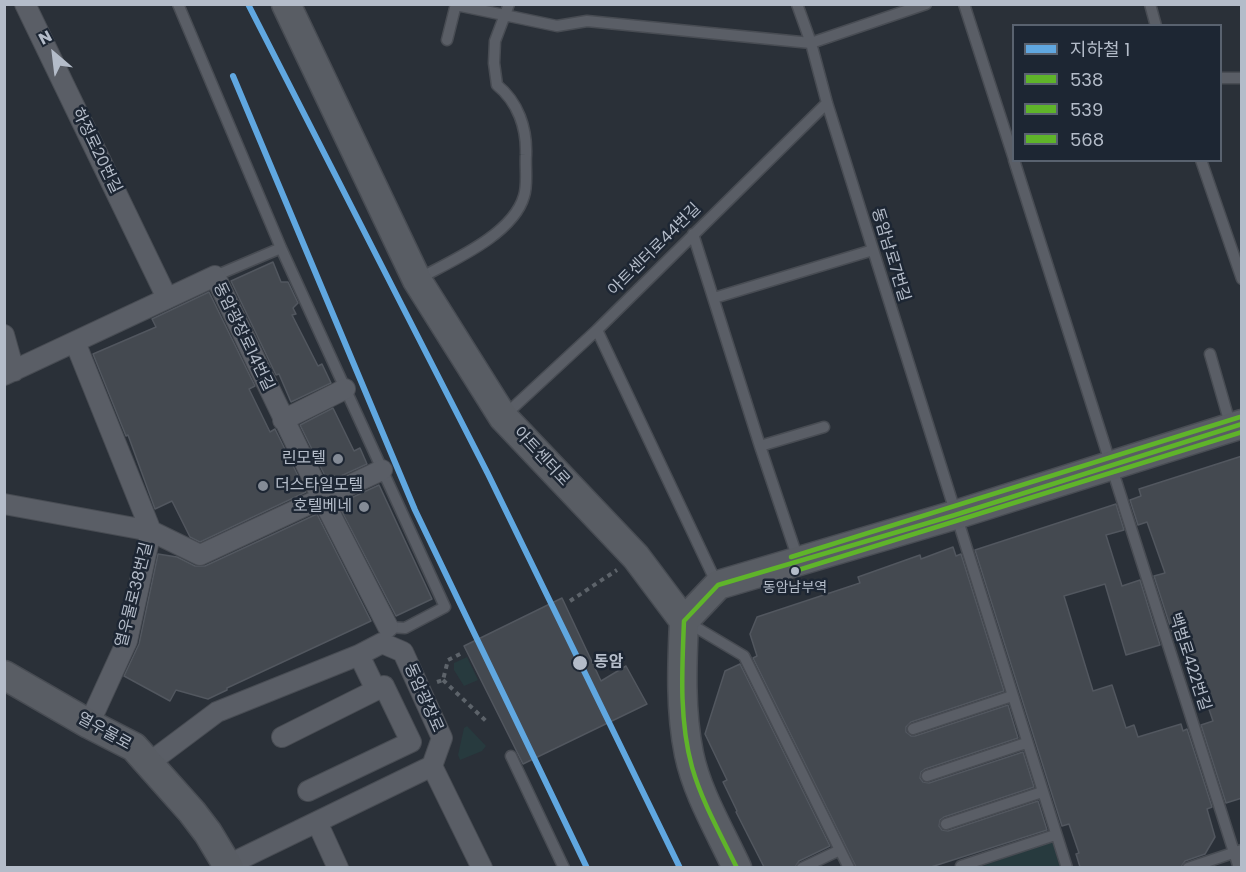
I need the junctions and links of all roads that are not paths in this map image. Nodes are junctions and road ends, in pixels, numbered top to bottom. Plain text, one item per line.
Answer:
1 (25, 4) edge
2 (178, 4) edge
3 (286, 4) edge
4 (797, 4) edge
5 (926, 4) edge
6 (964, 4) edge
7 (1150, 4) edge
8 (456, 5) edge
9 (507, 10) edge
10 (1155, 24) edge
11 (447, 40) dead end
12 (811, 43) junction
13 (1222, 78) edge
14 (1242, 78) edge
15 (826, 103) junction
16 (1012, 154) edge
17 (1015, 162) edge
18 (1202, 162) edge
19 (693, 234) junction
20 (281, 248) junction
21 (873, 250) junction
22 (215, 276) junction
23 (1242, 279) edge
24 (417, 280) junction
25 (167, 298) junction
26 (714, 298) junction
27 (597, 330) junction
28 (4, 335) edge
29 (75, 342) junction
30 (1210, 354) dead end
31 (9, 373) edge
32 (345, 389) junction
33 (503, 417) junction
34 (284, 420) junction
35 (1236, 425) edge
36 (824, 427) dead end
37 (760, 446) junction
38 (1111, 465) junction
39 (382, 470) junction
40 (322, 498) junction
41 (4, 504) edge
42 (955, 515) junction
43 (151, 531) junction
44 (800, 562) junction
45 (718, 585) junction
46 (684, 621) junction
47 (385, 635) junction
48 (359, 655) junction
49 (4, 675) edge
50 (375, 690) junction
51 (1012, 696) junction
52 (89, 724) junction
53 (913, 729) dead end
54 (282, 737) dead end
55 (1026, 743) junction
56 (511, 756) dead end
57 (149, 763) junction
58 (360, 766) junction
59 (432, 766) junction
60 (927, 776) dead end
61 (308, 791) dead end
62 (1042, 792) junction
63 (348, 807) junction
64 (317, 822) junction
65 (946, 824) dead end
66 (1055, 835) junction
67 (840, 850) junction
68 (1238, 851) edge
69 (228, 866) edge
70 (961, 866) edge
71 (339, 867) edge
72 (482, 867) edge
73 (564, 867) edge
74 (737, 867) edge
75 (802, 867) edge
76 (849, 867) edge
77 (1067, 867) edge
78 (1188, 867) edge
79 (1239, 867) edge

1 - 25 street, 하정로20번길
2 - 20 lane
3 - 24 street, 아트센터로
4 - 12 lane, 동암남로7번길
5 - 12 lane
6 - 16 lane, 백범로422번길
7 - 10 lane
8 - 9 lane
8 - 11 lane
9 - 12 lane
9 - 24 lane
12 - 15 lane, 동암남로7번길
13 - 14 lane
15 - 19 lane, 아트센터로44번길
15 - 21 lane, 동암남로7번길
17 - 38 lane, 백범로422번길
18 - 23 lane
19 - 26 lane
19 - 27 lane, 아트센터로44번길
20 - 22 lane
20 - 32 lane
21 - 26 lane
21 - 42 lane, 동암남로7번길
22 - 25 street, 동암광장로14번길
22 - 34 street, 동암광장로14번길
24 - 33 street, 아트센터로
25 - 29 street, 동암광장로14번길
26 - 37 lane
27 - 33 lane, 아트센터로44번길
27 - 45 lane
28 - 31 street
29 - 31 street, 동암광장로14번길
29 - 43 street, 열우물로38번길
30 - 35 lane
32 - 34 street
32 - 39 lane
33 - 46 street, 아트센터로
34 - 40 street, 동암광장로14번길
35 - 38 street
36 - 37 lane
37 - 44 lane
38 - 42 street
38 - 68 lane, 백범로422번길
39 - 40 street
39 - 47 lane
40 - 43 street, 열우물로38번길
40 - 47 street, 동암광장로14번길
41 - 43 street, 열우물로38번길
42 - 44 street
42 - 51 lane, 동암남로7번길
43 - 52 street, 열우물로38번길
44 - 45 street
45 - 46 street
46 - 67 lane
46 - 74 street
47 - 48 street
47 - 59 street, 동암광장로
48 - 50 street
48 - 57 street
49 - 52 street, 열우물로
50 - 54 street
50 - 58 street
51 - 53 lane
51 - 55 lane, 동암남로7번길
52 - 57 street, 열우물로
55 - 60 lane
55 - 62 lane, 동암남로7번길
56 - 73 lane
57 - 69 street, 열우물로
58 - 61 street
58 - 63 street
59 - 63 street
59 - 72 street
62 - 65 lane
62 - 66 lane, 동암남로7번길
63 - 64 street
64 - 69 street
64 - 71 street
66 - 70 lane
66 - 77 lane, 동암남로7번길
67 - 75 lane
67 - 76 lane
68 - 78 lane
68 - 79 lane, 백범로422번길

